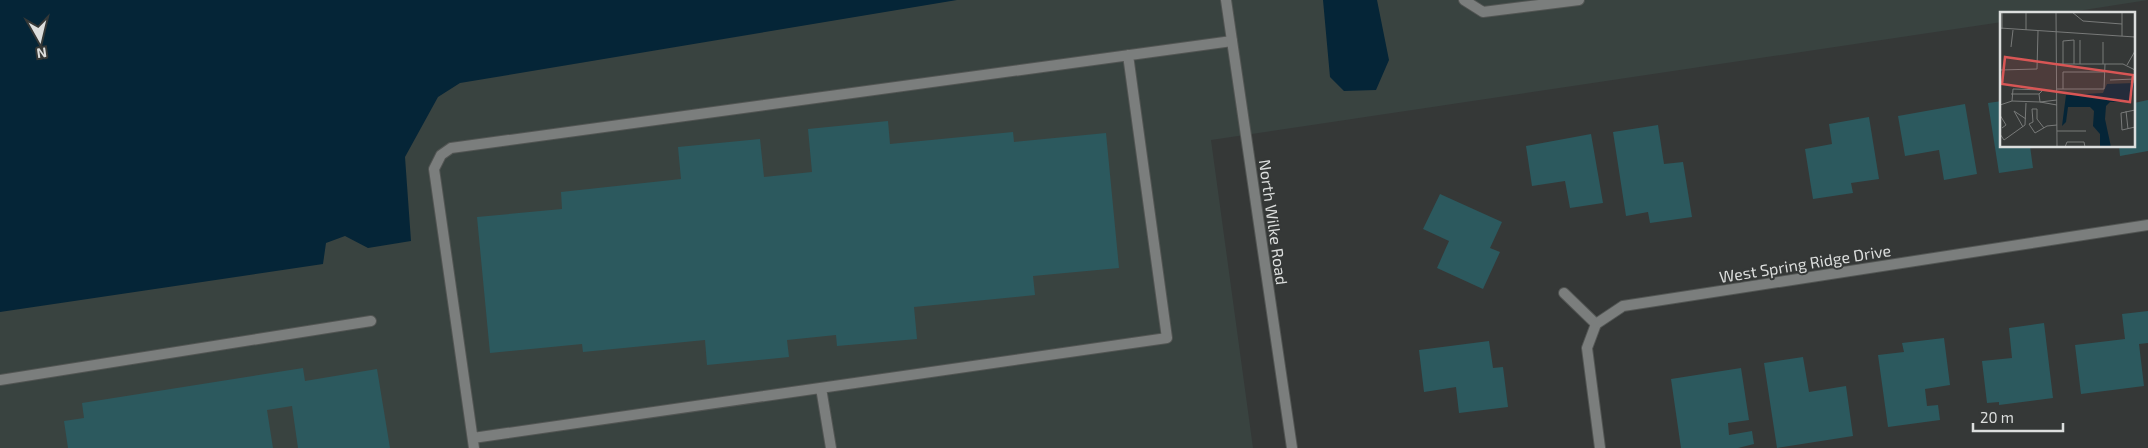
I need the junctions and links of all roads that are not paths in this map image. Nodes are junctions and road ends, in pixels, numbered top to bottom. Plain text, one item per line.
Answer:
1 (1226, 0) edge
2 (1464, 0) edge
3 (1579, 0) edge
4 (1232, 40) junction
5 (1128, 55) junction
6 (2148, 225) edge
7 (1564, 292) dead end
8 (371, 321) dead end
9 (1596, 324) junction
10 (0, 380) edge
11 (821, 388) junction
12 (474, 443) edge
13 (831, 448) edge
14 (1292, 448) edge
15 (1600, 448) edge

1 - 4 street, North Wilke Road
2 - 3 street
4 - 5 street
4 - 14 street, North Wilke Road
5 - 11 street
5 - 12 street
6 - 9 street, West Spring Ridge Drive
7 - 9 street
8 - 10 street
9 - 15 street
11 - 12 street
11 - 13 street

